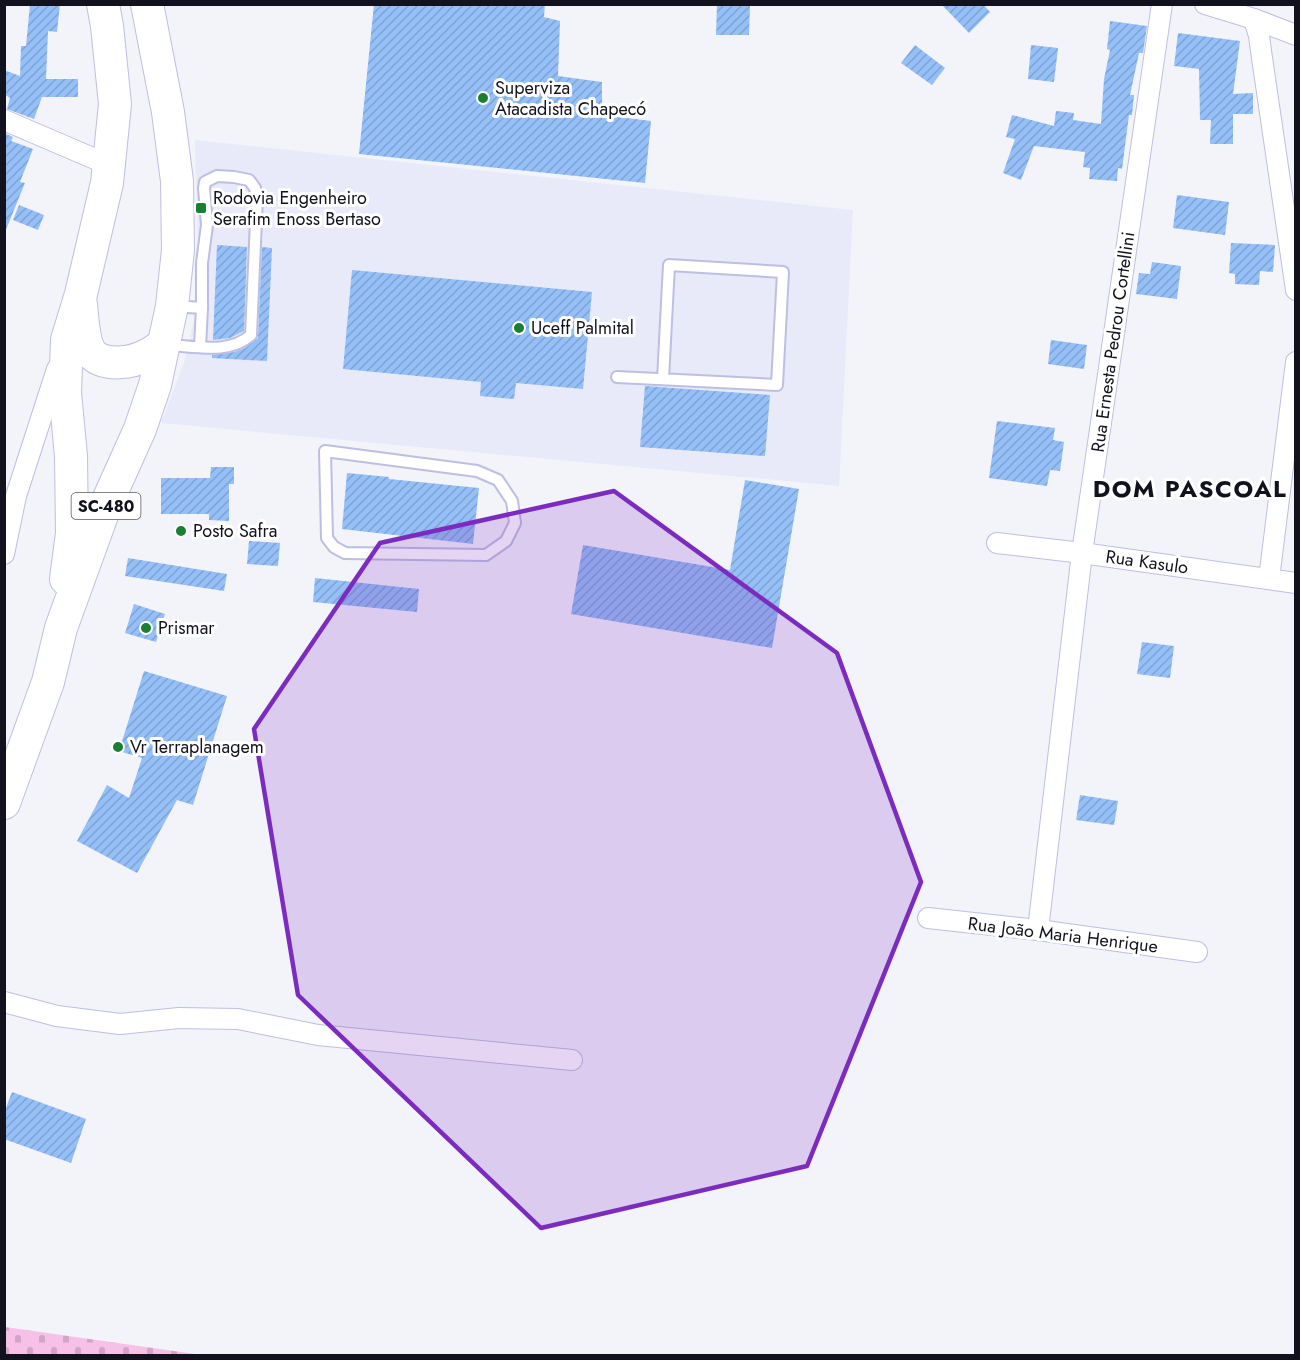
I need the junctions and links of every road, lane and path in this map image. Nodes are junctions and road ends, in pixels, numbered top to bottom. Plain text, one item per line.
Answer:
1 (103, 4) edge
2 (147, 4) edge
3 (1162, 4) edge
4 (1204, 4) edge
5 (1254, 19) junction
6 (1296, 35) edge
7 (4, 120) edge
8 (109, 165) junction
9 (1296, 290) edge
10 (81, 294) junction
11 (187, 307) junction
12 (67, 340) junction
13 (163, 345) junction
14 (200, 347) junction
15 (1296, 362) edge
16 (617, 377) dead end
17 (663, 379) junction
18 (325, 451) joint
19 (10, 493) edge
20 (997, 543) dead end
21 (1082, 553) junction
22 (4, 554) edge
23 (1269, 579) junction
24 (1296, 584) edge
25 (61, 628) junction
26 (4, 802) edge
27 (928, 918) dead end
28 (1038, 930) junction
29 (1197, 952) dead end
30 (4, 1002) edge
31 (572, 1060) dead end

1 - 8 main road
2 - 11 main road, SC-480
3 - 21 street, Rua Ernesta Pedrou Cortellini
4 - 5 street
5 - 6 street
5 - 9 street
7 - 8 street
8 - 10 main road
10 - 12 main road
10 - 13 main road
11 - 13 main road, SC-480
11 - 14 lane
11 - 14 lane
12 - 19 street
12 - 25 main road
13 - 14 lane
13 - 25 main road, SC-480
15 - 23 street
16 - 17 lane
17 - 17 lane
18 - 18 lane
19 - 22 street
20 - 21 street, Rua Kasulo
21 - 23 street, Rua Kasulo
21 - 28 street, Rua Ernesta Pedrou Cortellini
23 - 24 street, Rua Kasulo
25 - 26 main road, SC-480
27 - 28 street, Rua João Maria Henrique
28 - 29 street, Rua João Maria Henrique
30 - 31 street

